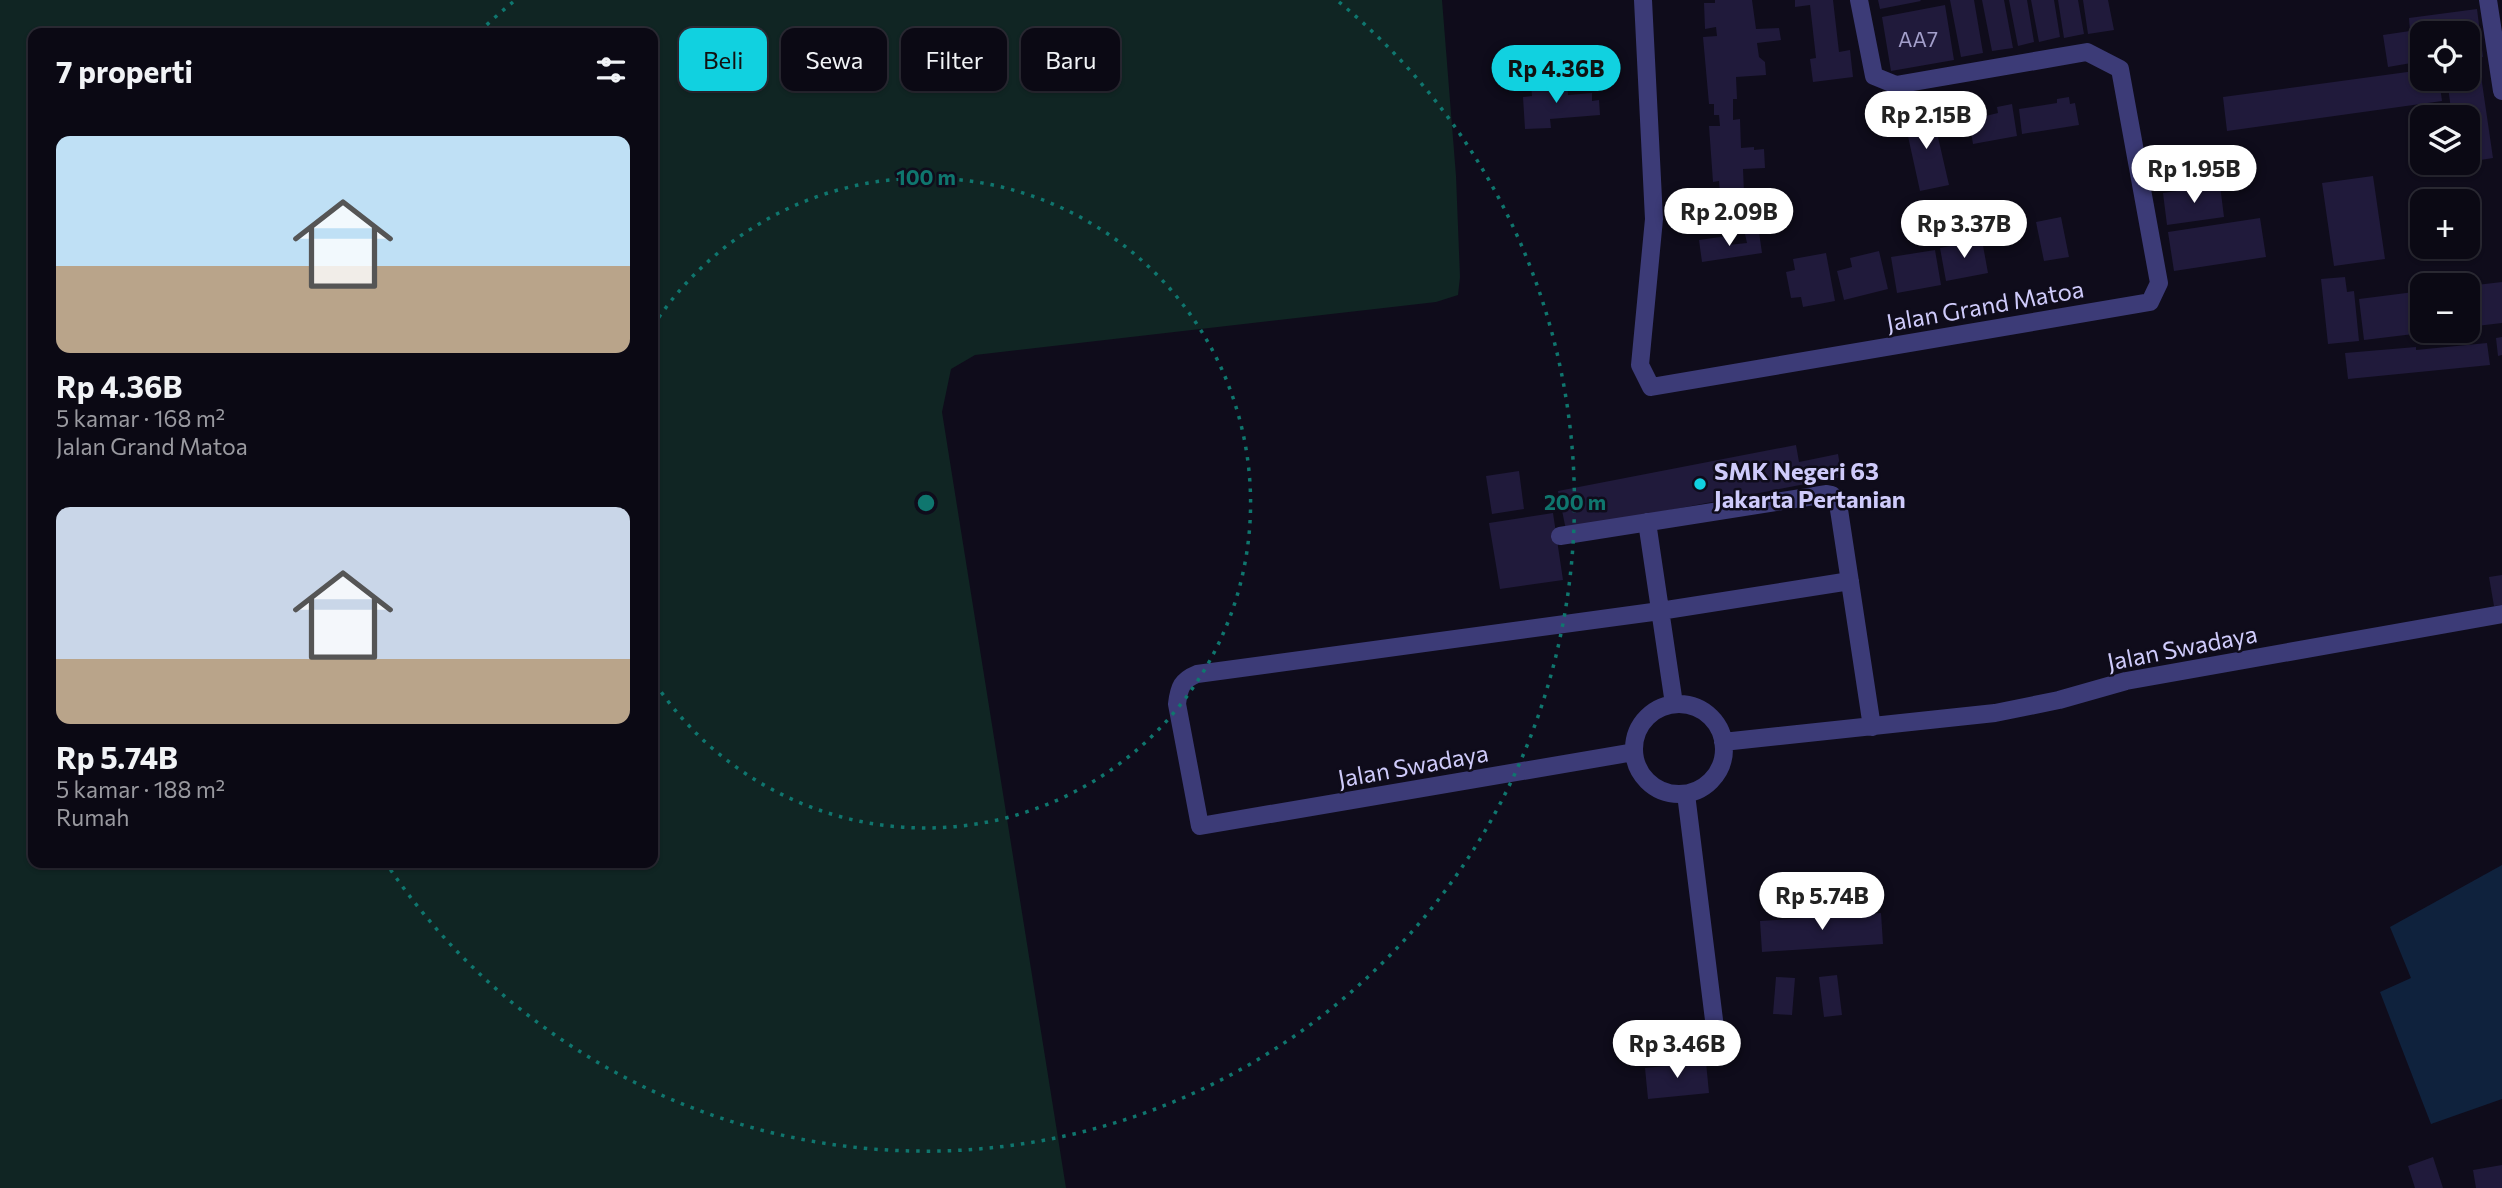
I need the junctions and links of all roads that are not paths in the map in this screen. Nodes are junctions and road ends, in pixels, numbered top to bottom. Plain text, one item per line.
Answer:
1 (1643, 0) edge
2 (1859, 0) edge
3 (2488, 0) edge
4 (2502, 92) edge
5 (1647, 522) junction
6 (1560, 536) dead end
7 (1850, 581) junction
8 (1660, 611) junction
9 (2502, 614) edge
10 (1674, 704) junction
11 (1872, 727) junction
12 (1723, 741) junction
13 (1634, 752) junction
14 (1686, 794) junction
15 (1716, 1036) dead end

1 - 2 street, Jalan Grand Matoa
3 - 4 street
5 - 6 street
5 - 7 street
5 - 8 street
7 - 8 street
7 - 11 street
8 - 10 street
8 - 13 street, Jalan Swadaya
9 - 11 street, Jalan Swadaya
10 - 12 street
10 - 13 street
11 - 12 street, Jalan Swadaya
12 - 14 street
13 - 14 street
14 - 15 street

